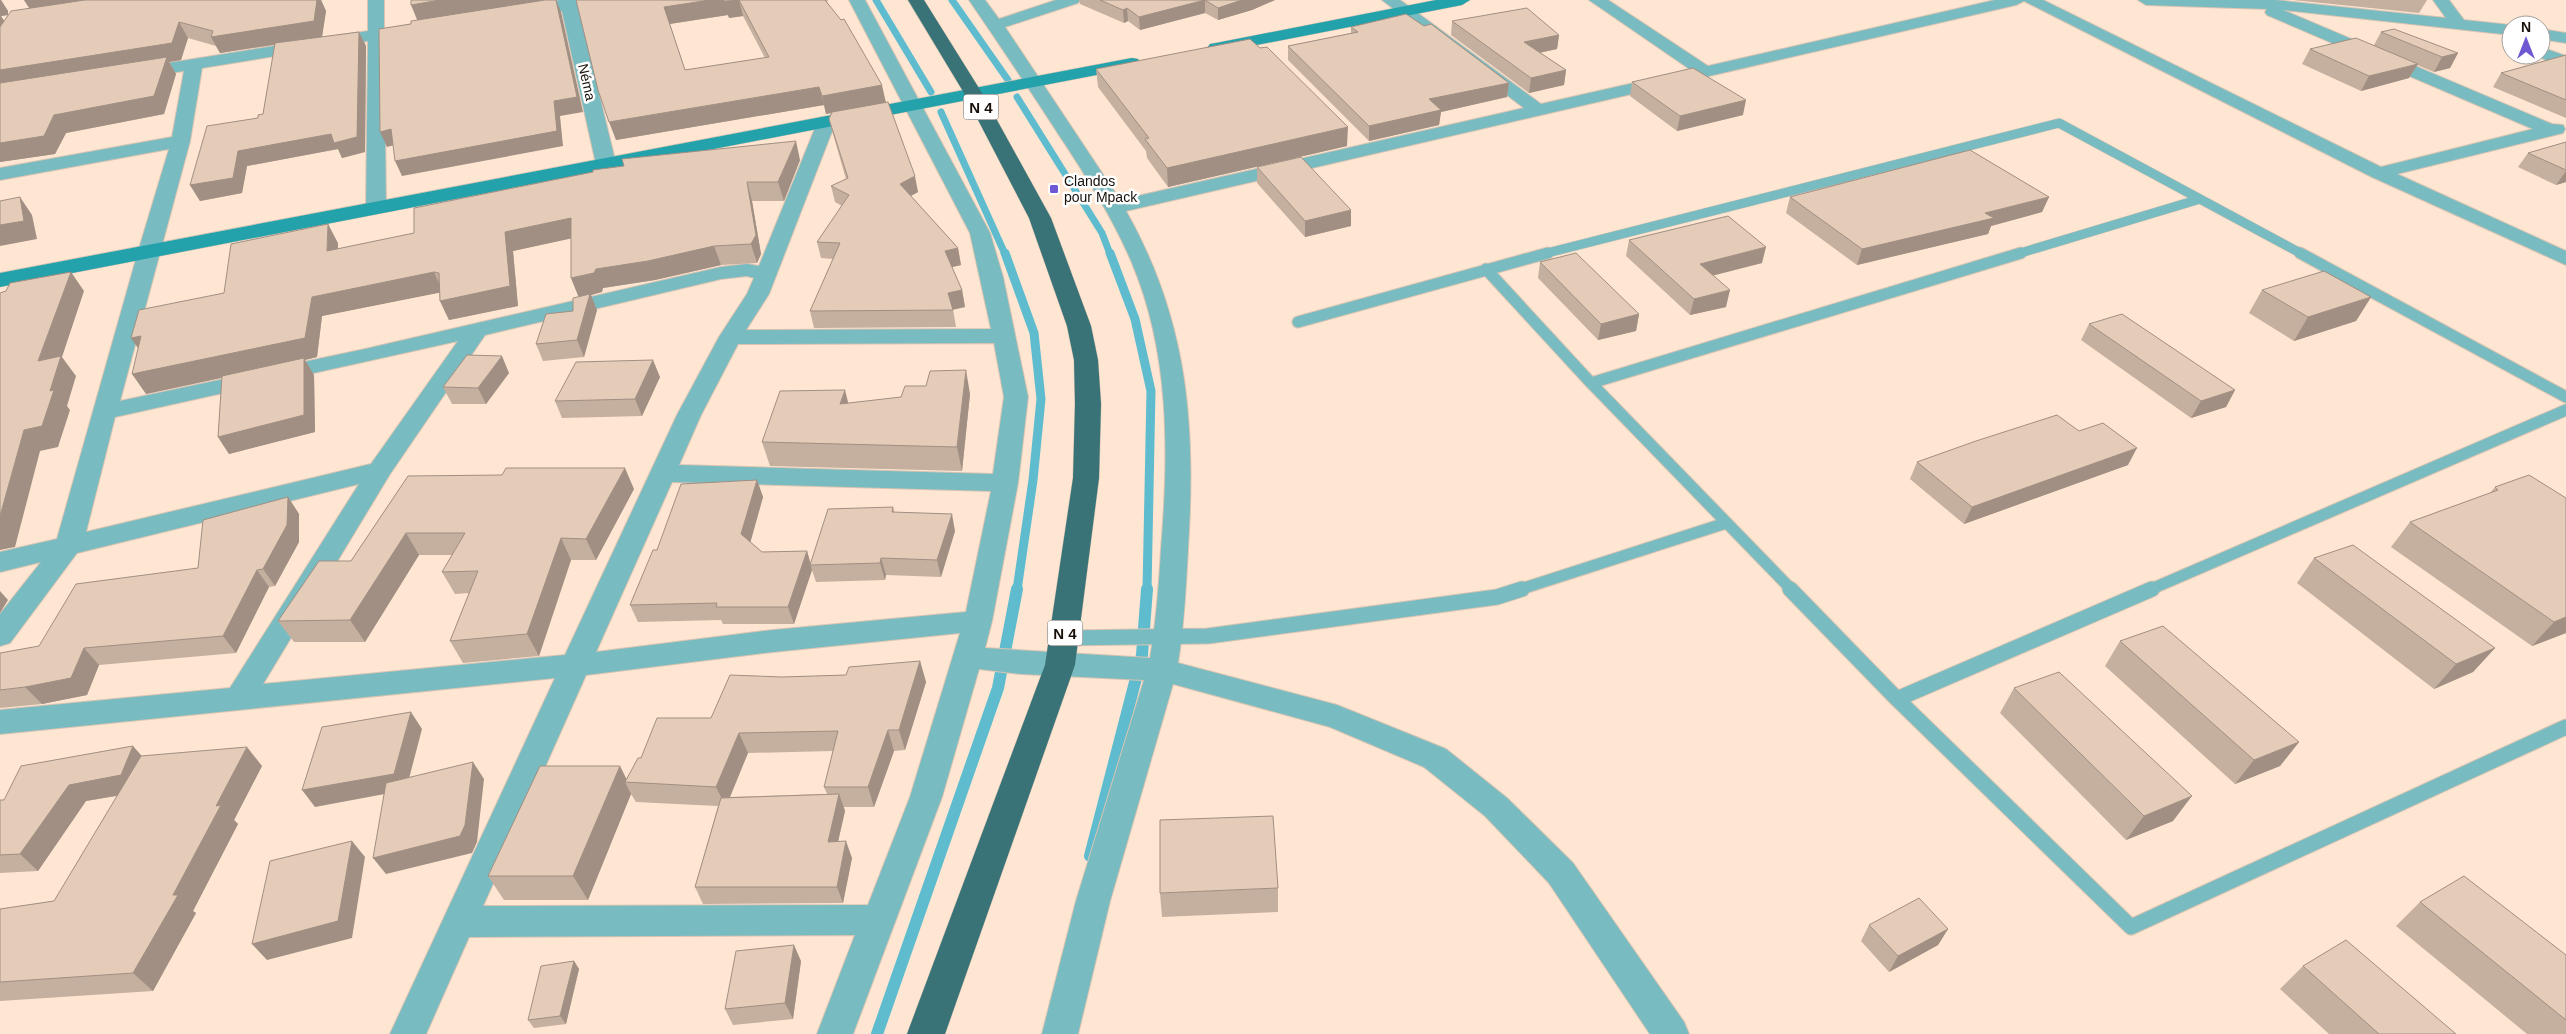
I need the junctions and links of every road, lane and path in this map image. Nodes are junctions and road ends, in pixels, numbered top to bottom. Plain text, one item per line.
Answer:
1 (376, 0) edge
2 (598, 0) edge
3 (857, 0) edge
4 (916, 0) edge
5 (977, 0) edge
6 (1072, 0) edge
7 (1390, 0) edge
8 (1462, 0) edge
9 (1597, 0) edge
10 (2016, 0) edge
11 (2031, 0) edge
12 (2146, 0) edge
13 (2441, 0) edge
14 (2248, 1) edge
15 (569, 2) edge
16 (1404, 11) junction
17 (512, 14) edge
18 (2458, 23) junction
19 (2476, 25) junction
20 (996, 26) junction
21 (426, 27) edge
22 (2501, 29) edge
23 (378, 35) junction
24 (2501, 36) edge
25 (2551, 36) edge
26 (2566, 38) edge
27 (1256, 41) junction
28 (1198, 51) edge
29 (1270, 54) edge
30 (2551, 56) edge
31 (1150, 60) edge
32 (2566, 62) edge
33 (194, 64) junction
34 (1705, 71) junction
35 (116, 76) edge
36 (1034, 81) junction
37 (973, 93) junction
38 (911, 105) junction
39 (1537, 109) junction
40 (827, 121) junction
41 (2558, 128) edge
42 (1352, 137) dead end
43 (180, 141) junction
44 (1365, 151) junction
45 (606, 164) junction
46 (2380, 173) junction
47 (0, 174) edge
48 (2200, 199) junction
49 (1116, 207) junction
50 (376, 208) junction
51 (148, 252) junction
52 (2566, 260) edge
53 (1486, 269) junction
54 (765, 273) junction
55 (0, 280) edge
56 (1298, 322) dead end
57 (478, 329) junction
58 (1004, 336) junction
59 (730, 338) junction
60 (1591, 383) junction
61 (2566, 397) edge
62 (2566, 410) edge
63 (104, 412) junction
64 (380, 470) junction
65 (662, 474) junction
66 (1005, 483) junction
67 (1726, 522) junction
68 (69, 544) junction
69 (0, 562) edge
70 (978, 621) junction
71 (0, 635) edge
72 (1168, 637) junction
73 (1062, 652) junction
74 (968, 657) junction
75 (577, 664) junction
76 (1162, 670) junction
77 (239, 698) junction
78 (1898, 699) junction
79 (0, 722) edge
80 (2566, 727) edge
81 (879, 920) junction
82 (458, 922) junction
83 (408, 1034) edge
84 (835, 1034) edge
85 (926, 1034) edge
86 (1060, 1034) edge
87 (1671, 1034) edge

1 - 23 street
2 - 15 street
3 - 38 street
4 - 37 highway, N 4
5 - 20 street
6 - 20 street
7 - 16 street
8 - 16 main road
9 - 34 street
10 - 34 street
11 - 46 street
12 - 14 street
13 - 18 street
14 - 18 street
14 - 41 street
15 - 17 street
15 - 45 street, Néma
16 - 27 main road
16 - 39 street
18 - 19 street
19 - 22 street
19 - 24 street
20 - 36 street
21 - 23 street
23 - 33 street
23 - 50 street
25 - 26 street
27 - 28 main road
27 - 29 street
30 - 32 street
31 - 36 main road
33 - 35 street
33 - 43 street
34 - 39 street
36 - 37 main road
36 - 49 street
37 - 38 main road
37 - 73 highway, N 4
38 - 40 main road
38 - 58 street
39 - 44 street
40 - 45 main road
40 - 54 street
41 - 46 street
42 - 44 street
43 - 47 street
43 - 51 street
44 - 49 street
45 - 50 main road
46 - 52 street
48 - 53 lane
48 - 60 lane
48 - 61 lane
49 - 72 street
50 - 51 main road
51 - 55 main road
51 - 63 street
53 - 56 lane
53 - 60 lane
54 - 57 street
54 - 59 street
57 - 63 street
57 - 64 street
58 - 59 street
58 - 66 street
59 - 65 street
60 - 67 lane
62 - 78 lane
63 - 68 street
64 - 68 street
64 - 77 street
65 - 66 street
65 - 75 street
66 - 70 street
67 - 72 lane
67 - 78 lane
68 - 69 street
68 - 71 street
70 - 74 street
70 - 75 street
72 - 73 lane
72 - 76 street
73 - 74 street
73 - 76 street
73 - 85 highway, N 4
74 - 81 street
75 - 77 street
75 - 82 street
76 - 86 street
76 - 87 street
77 - 79 street
78 - 80 lane
81 - 82 street
81 - 84 street
82 - 83 street

